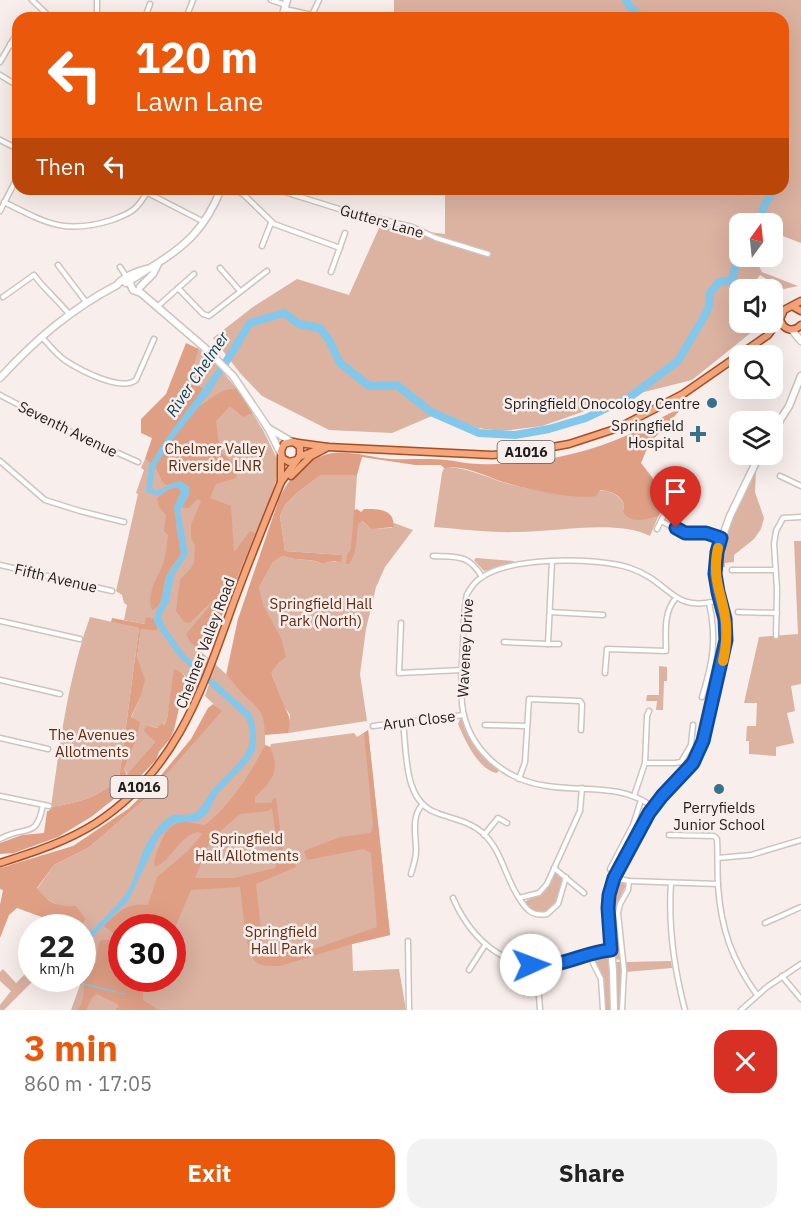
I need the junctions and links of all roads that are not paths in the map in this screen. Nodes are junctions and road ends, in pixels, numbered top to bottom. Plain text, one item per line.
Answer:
1 (32, 0) edge
2 (271, 0) edge
3 (150, 4) dead end
4 (286, 5) edge
5 (45, 12) edge
6 (147, 12) edge
7 (304, 12) edge
8 (12, 41) edge
9 (10, 44) joint
10 (0, 62) edge
11 (12, 187) edge
12 (145, 195) edge
13 (153, 195) edge
14 (218, 195) edge
15 (244, 195) edge
16 (295, 195) edge
17 (4, 202) junction
18 (0, 211) edge
19 (205, 222) junction
20 (271, 223) junction
21 (345, 233) dead end
22 (262, 246) dead end
23 (340, 248) junction
24 (488, 254) dead end
25 (158, 264) junction
26 (58, 265) dead end
27 (120, 267) dead end
28 (220, 268) dead end
29 (267, 271) dead end
30 (332, 272) dead end
31 (194, 274) dead end
32 (130, 279) junction
33 (178, 288) junction
34 (141, 290) junction
35 (240, 291) junction
36 (3, 297) dead end
37 (801, 301) edge
38 (86, 302) junction
39 (792, 306) junction
40 (157, 308) junction
41 (801, 311) edge
42 (783, 312) edge
43 (69, 314) junction
44 (783, 325) edge
45 (801, 325) edge
46 (790, 329) junction
47 (768, 334) joint
48 (41, 337) junction
49 (153, 339) dead end
50 (801, 341) edge
51 (801, 376) edge
52 (0, 378) edge
53 (0, 395) edge
54 (783, 416) edge
55 (268, 428) junction
56 (293, 442) junction
57 (328, 447) junction
58 (281, 455) junction
59 (298, 459) junction
60 (0, 461) edge
61 (138, 462) dead end
62 (755, 465) edge
63 (780, 476) dead end
64 (281, 482) junction
65 (801, 486) edge
66 (274, 498) junction
67 (664, 514) dead end
68 (801, 517) edge
69 (661, 521) junction
70 (124, 522) dead end
71 (657, 529) dead end
72 (721, 538) junction
73 (433, 556) dead end
74 (552, 561) junction
75 (0, 565) edge
76 (732, 570) dead end
77 (775, 570) junction
78 (482, 577) junction
79 (112, 591) dead end
80 (676, 598) junction
81 (720, 600) junction
82 (709, 603) junction
83 (550, 612) junction
84 (738, 612) dead end
85 (777, 613) junction
86 (603, 615) dead end
87 (0, 621) edge
88 (401, 623) dead end
89 (776, 636) dead end
90 (80, 639) dead end
91 (504, 642) dead end
92 (548, 644) junction
93 (559, 644) dead end
94 (462, 670) junction
95 (605, 673) dead end
96 (0, 680) edge
97 (60, 694) dead end
98 (702, 697) dead end
99 (649, 711) dead end
100 (464, 715) junction
101 (403, 723) junction
102 (485, 725) dead end
103 (693, 725) dead end
104 (373, 726) dead end
105 (526, 726) junction
106 (581, 730) dead end
107 (0, 738) edge
108 (48, 749) dead end
109 (645, 763) junction
110 (519, 779) junction
111 (582, 788) junction
112 (0, 796) edge
113 (634, 796) junction
114 (641, 800) junction
115 (42, 805) junction
116 (422, 805) junction
117 (49, 806) dead end
118 (653, 807) junction
119 (507, 822) dead end
120 (484, 835) junction
121 (669, 835) dead end
122 (0, 839) edge
123 (801, 840) edge
124 (718, 858) junction
125 (0, 863) edge
126 (554, 867) junction
127 (610, 869) dead end
128 (411, 874) dead end
129 (566, 877) junction
130 (614, 878) junction
131 (629, 881) junction
132 (671, 882) junction
133 (718, 884) junction
134 (584, 893) dead end
135 (453, 898) dead end
136 (519, 898) junction
137 (801, 907) edge
138 (765, 923) dead end
139 (408, 941) dead end
140 (485, 945) junction
141 (611, 950) junction
142 (589, 955) junction
143 (801, 964) edge
144 (537, 966) junction
145 (469, 970) dead end
146 (782, 976) junction
147 (758, 994) junction
148 (801, 999) edge
149 (410, 1010) edge
150 (540, 1010) edge
151 (603, 1010) edge
152 (614, 1010) edge
153 (622, 1010) edge
154 (685, 1010) edge
155 (741, 1010) edge

1 - 5 street
2 - 4 street
3 - 6 street
4 - 7 street
8 - 9 street
9 - 10 street
11 - 17 street
12 - 17 street
13 - 19 street
14 - 19 street
15 - 20 street
16 - 24 street, Gutters Lane
17 - 18 street
19 - 25 street
20 - 22 street
20 - 23 street
21 - 23 street
23 - 30 street
25 - 32 street
25 - 34 street
26 - 38 street
27 - 32 street
28 - 35 street
29 - 35 street
31 - 33 street
32 - 34 street
32 - 38 street
33 - 35 street
33 - 40 street
34 - 40 street
36 - 43 street
37 - 39 main road, A1016
38 - 43 street
39 - 41 main road
39 - 42 main road, A1016
40 - 55 street
43 - 48 street
44 - 46 main road
45 - 46 main road, A1016
46 - 47 main road, A1016
46 - 50 street
47 - 57 main road, A1016
48 - 49 street
48 - 52 street
51 - 54 street
53 - 61 street, Seventh Avenue
55 - 56 street
55 - 58 street
56 - 57 main road, A1016
56 - 58 main road
56 - 59 main road
57 - 59 main road, A1016
57 - 66 main road, A1016
58 - 59 main road
58 - 64 main road, Chelmer Valley Road / A1016
59 - 64 main road, Chelmer Valley Road / A1016
60 - 70 street
62 - 72 street
63 - 65 street
64 - 66 main road, Chelmer Valley Road / A1016
66 - 125 main road, Chelmer Valley Road / A1016
67 - 69 street
68 - 77 street
69 - 71 street
69 - 72 street
72 - 81 street
73 - 78 street
74 - 78 street
74 - 80 street
74 - 83 street
75 - 79 street, Fifth Avenue
76 - 77 street
77 - 85 street
78 - 94 street, Waveney Drive
80 - 82 street
80 - 95 street
81 - 82 street
81 - 118 street
82 - 98 street
83 - 86 street
83 - 92 street
84 - 85 street
85 - 89 street
87 - 90 street
88 - 94 street
91 - 92 street
92 - 93 street
94 - 100 street, Waveney Drive
96 - 97 street
99 - 109 street
100 - 101 street, Arun Close
100 - 110 street, Waveney Drive
101 - 104 street, Arun Close
101 - 116 street
102 - 105 street
103 - 109 street
105 - 106 street
105 - 110 street
107 - 108 street
109 - 113 street
110 - 111 street, Waveney Drive
111 - 113 street, Waveney Drive
111 - 126 street
112 - 115 street
113 - 114 street, Waveney Drive
114 - 118 street, Waveney Drive
114 - 127 street
115 - 117 street
115 - 122 street
116 - 120 street
116 - 128 street
118 - 130 street
119 - 120 street
120 - 136 street
121 - 124 street
123 - 124 street
124 - 133 street
126 - 129 street
126 - 136 street
129 - 134 street
129 - 136 street
130 - 131 street
130 - 141 street
131 - 132 street
131 - 153 street
132 - 133 street
132 - 154 street
133 - 147 street
135 - 140 street
137 - 138 street
139 - 149 street
140 - 144 street
140 - 145 street
141 - 142 street
141 - 152 street
142 - 144 street
142 - 151 street
143 - 146 street
144 - 150 street
146 - 147 street
146 - 148 street
147 - 155 street

